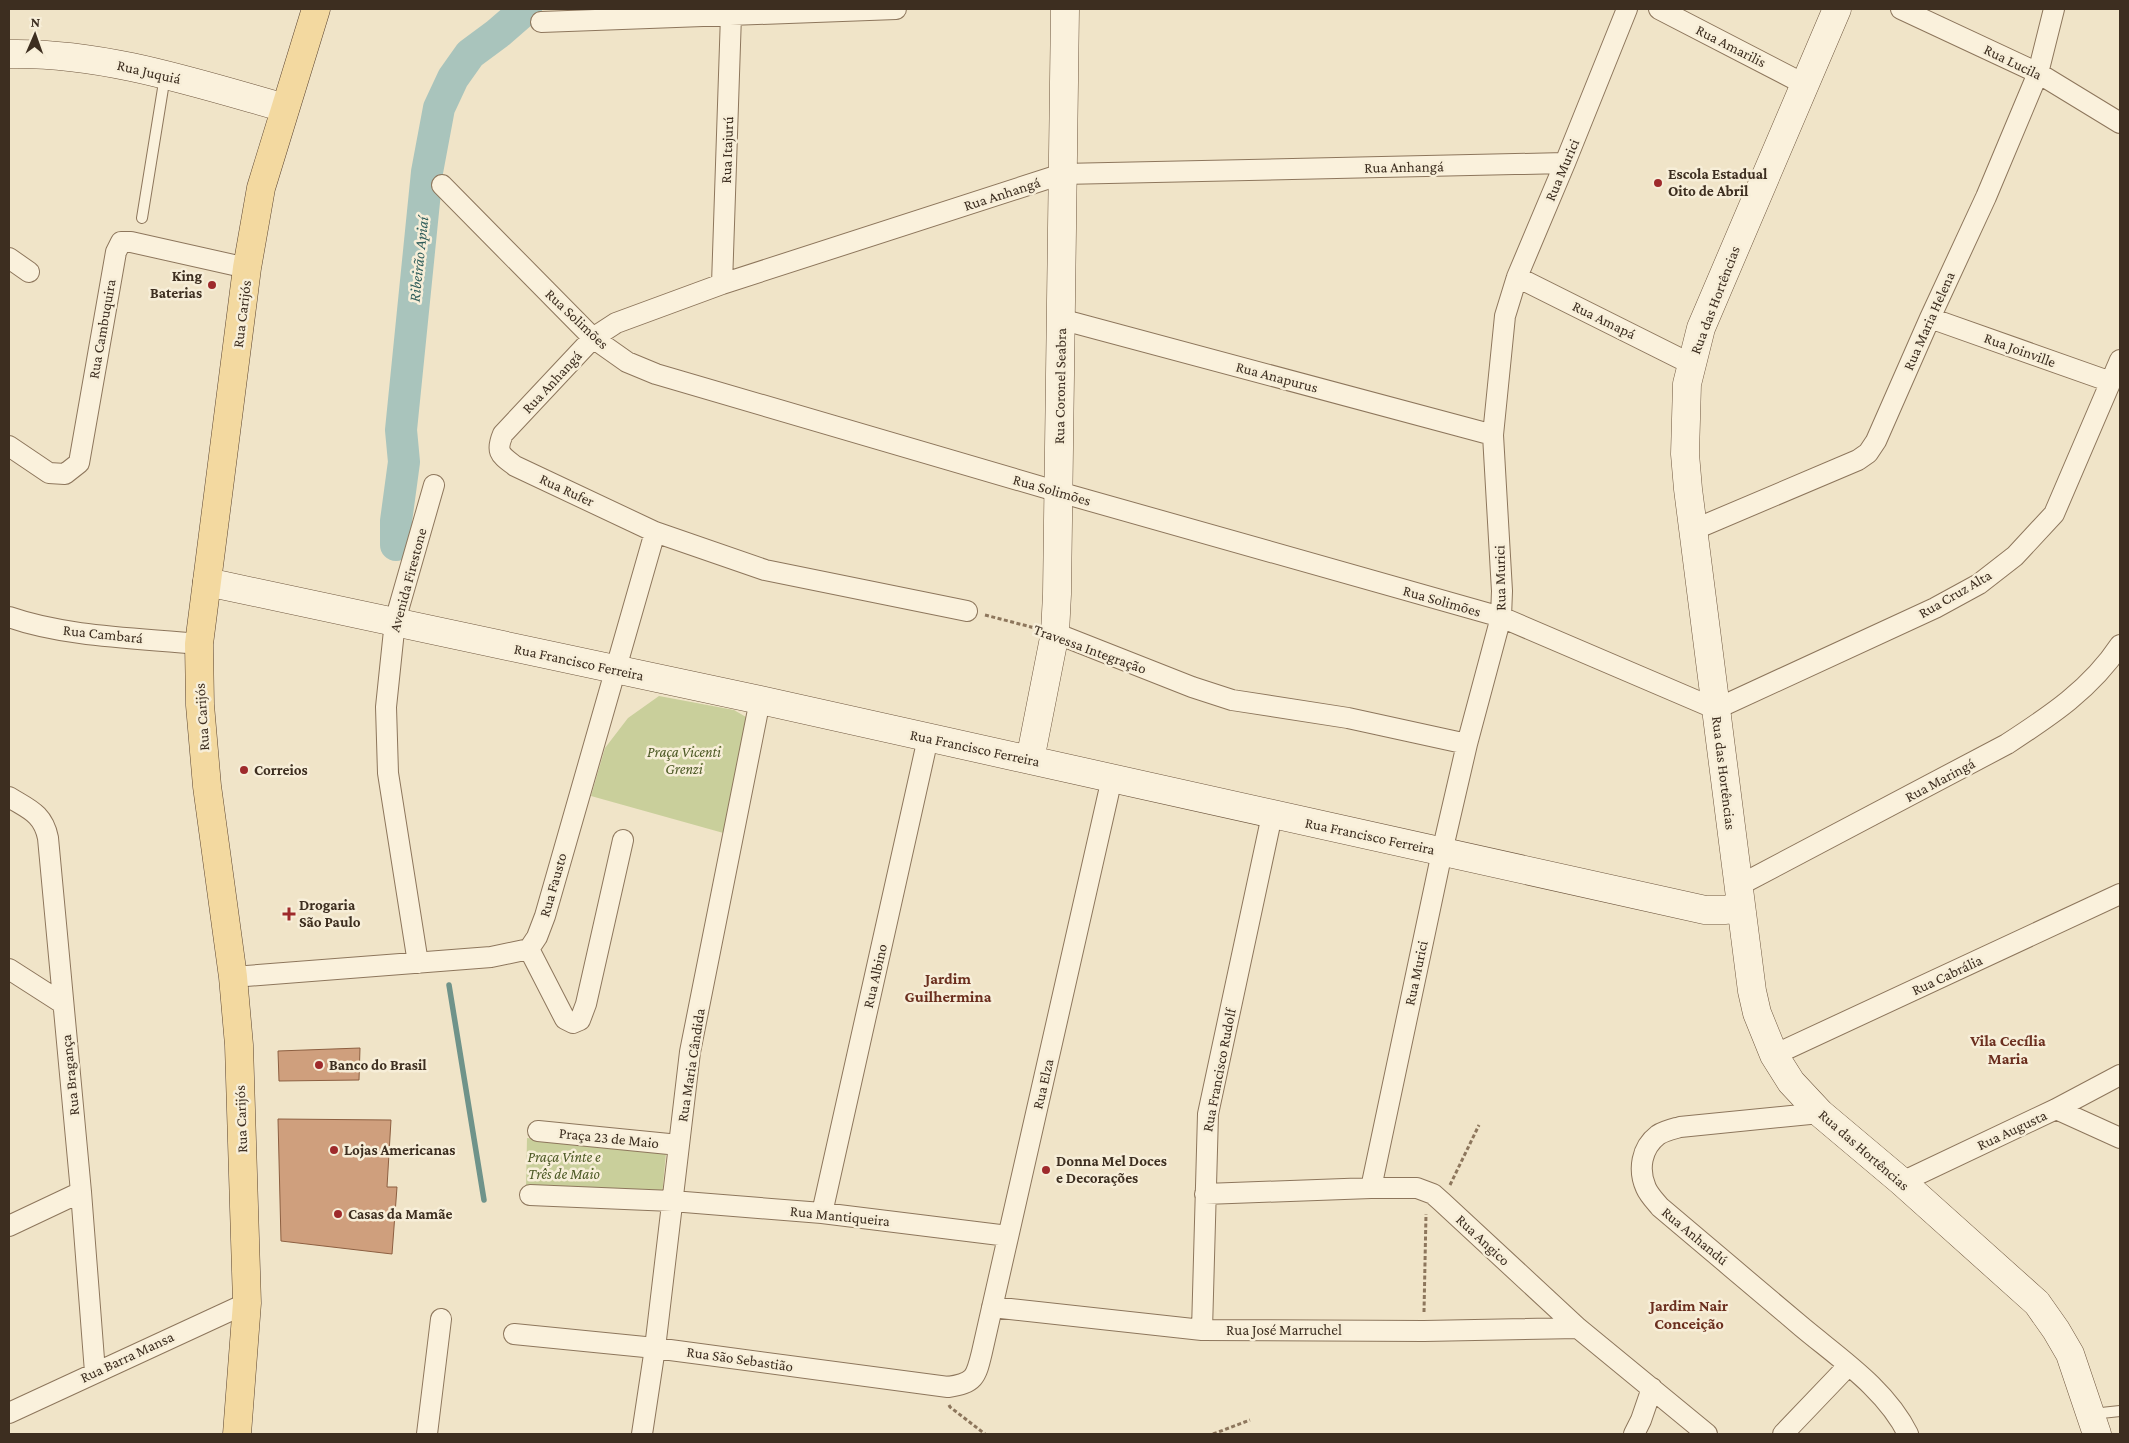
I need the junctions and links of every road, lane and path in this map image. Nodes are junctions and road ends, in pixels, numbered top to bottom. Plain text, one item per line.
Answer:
1 (316, 9) edge
2 (896, 9) edge
3 (1065, 9) edge
4 (1627, 9) edge
5 (1659, 9) edge
6 (1837, 9) edge
7 (1901, 9) edge
8 (2054, 9) edge
9 (731, 16) junction
10 (541, 22) dead end
11 (11, 57) edge
12 (2038, 73) junction
13 (165, 75) junction
14 (1804, 84) junction
15 (286, 108) junction
16 (2120, 123) edge
17 (1565, 163) junction
18 (1062, 174) junction
19 (442, 185) dead end
20 (142, 218) dead end
21 (9, 258) edge
22 (247, 268) junction
23 (29, 272) dead end
24 (1516, 277) junction
25 (722, 284) junction
26 (1930, 318) junction
27 (1060, 319) junction
28 (593, 338) junction
29 (2120, 360) edge
30 (1691, 364) junction
31 (2111, 382) junction
32 (503, 434) joint
33 (1493, 435) junction
34 (9, 446) edge
35 (434, 485) dead end
36 (1059, 492) junction
37 (1693, 530) junction
38 (655, 532) junction
39 (207, 582) junction
40 (967, 611) joint
41 (9, 617) edge
42 (1501, 617) junction
43 (394, 621) junction
44 (1055, 633) junction
45 (199, 644) junction
46 (2120, 645) edge
47 (616, 670) junction
48 (760, 700) junction
49 (1716, 709) junction
50 (928, 738) junction
51 (1467, 744) junction
52 (1030, 760) junction
53 (1112, 778) junction
54 (9, 797) edge
55 (1272, 815) junction
56 (623, 840) dead end
57 (1442, 852) junction
58 (2120, 894) edge
59 (1740, 896) junction
60 (529, 949) junction
61 (418, 963) junction
62 (9, 969) edge
63 (233, 977) junction
64 (62, 1003) junction
65 (1774, 1055) junction
66 (2120, 1075) edge
67 (2056, 1109) junction
68 (1820, 1113) junction
69 (1479, 1125) dead end
70 (538, 1131) dead end
71 (2120, 1138) edge
72 (679, 1145) junction
73 (1902, 1182) junction
74 (1371, 1188) junction
75 (81, 1192) junction
76 (1205, 1194) junction
77 (530, 1195) dead end
78 (1434, 1196) junction
79 (672, 1201) junction
80 (822, 1213) junction
81 (9, 1226) edge
82 (1008, 1236) junction
83 (247, 1303) junction
84 (992, 1307) junction
85 (441, 1319) dead end
86 (1578, 1328) junction
87 (1202, 1330) junction
88 (1424, 1331) junction
89 (514, 1334) dead end
90 (655, 1348) junction
91 (1848, 1366) junction
92 (95, 1372) junction
93 (956, 1386) junction
94 (1652, 1388) junction
95 (2120, 1411) edge
96 (9, 1413) edge
97 (1250, 1420) dead end
98 (2094, 1424) edge
99 (237, 1434) edge
100 (427, 1434) edge
101 (642, 1434) edge
102 (985, 1434) edge
103 (1213, 1434) edge
104 (1634, 1434) edge
105 (1707, 1434) edge
106 (1783, 1434) edge
107 (1908, 1434) edge

1 - 15 main road, Rua Carijós
2 - 9 street
3 - 18 street, Rua Coronel Seabra
4 - 17 street, Rua Murici
5 - 14 street, Rua Amarilis
6 - 14 street, Rua das Hortências
7 - 12 street, Rua Lucila
8 - 12 street, Rua Maria Helena
9 - 10 street
9 - 25 street, Rua Itajurú
11 - 13 street, Rua Juquiá
12 - 16 street, Rua Lucila
12 - 26 street, Rua Maria Helena
13 - 15 street, Rua Juquiá
13 - 20 lane
14 - 30 street, Rua das Hortências
15 - 22 main road, Rua Carijós
17 - 18 street, Rua Anhangá
17 - 24 street, Rua Murici
18 - 25 street, Rua Anhangá
18 - 27 street, Rua Coronel Seabra
19 - 28 street, Rua Solimões
21 - 23 street
22 - 34 street, Rua Cambuquira
22 - 39 main road, Rua Carijós
24 - 30 street, Rua Amapá
24 - 33 street, Rua Murici
25 - 28 street, Rua Anhangá
26 - 31 street, Rua Joinville
26 - 37 street, Rua Maria Helena
27 - 33 street, Rua Anapurus
27 - 36 street, Rua Coronel Seabra
28 - 32 street, Rua Anhangá
28 - 36 street, Rua Solimões
29 - 31 street, Rua Cruz Alta
30 - 37 street, Rua das Hortências
31 - 49 street, Rua Cruz Alta
32 - 38 street, Rua Rufer
33 - 42 street, Rua Murici
35 - 43 street, Avenida Firestone
36 - 42 street, Rua Solimões
36 - 44 street, Rua Coronel Seabra
37 - 49 street, Rua das Hortências
38 - 40 street
38 - 47 street, Rua Fausto
39 - 43 street, Rua Francisco Ferreira
39 - 45 main road, Rua Carijós
40 - 44 path, Travessa Integração
41 - 45 street, Rua Cambará
42 - 49 street, Rua Solimões
42 - 51 street, Rua Murici
43 - 47 street, Rua Francisco Ferreira
43 - 61 street, Avenida Firestone
44 - 51 street, Travessa Integração
44 - 52 street, Rua Coronel Seabra
45 - 63 main road, Rua Carijós
46 - 59 street, Rua Maringá
47 - 48 street, Rua Francisco Ferreira
47 - 60 street, Rua Fausto
48 - 50 street, Rua Francisco Ferreira
48 - 72 street, Rua Maria Cândida
49 - 59 street, Rua das Hortências
50 - 52 street, Rua Francisco Ferreira
50 - 80 street, Rua Albino
51 - 57 street, Rua Murici
52 - 53 street, Rua Francisco Ferreira
53 - 55 street, Rua Francisco Ferreira
53 - 82 street, Rua Elza
54 - 64 street, Rua Bragança
55 - 57 street, Rua Francisco Ferreira
55 - 76 street, Rua Francisco Rudolf
56 - 60 street
57 - 59 street, Rua Francisco Ferreira
57 - 74 street, Rua Murici
58 - 65 street, Rua Cabrália
59 - 65 street, Rua das Hortências
60 - 61 street
61 - 63 street
62 - 64 street
63 - 83 main road, Rua Carijós
64 - 75 street, Rua Bragança
65 - 68 street, Rua das Hortências
66 - 67 street, Rua Augusta
67 - 71 street
67 - 73 street, Rua Augusta
68 - 73 street, Rua das Hortências
68 - 91 street, Rua Anhandú
69 - 78 path
70 - 72 street, Praça 23 de Maio
72 - 79 street, Rua Maria Cândida
73 - 98 street, Rua das Hortências
74 - 76 street
74 - 78 street
75 - 81 street
75 - 92 street, Rua Bragança
76 - 87 street, Rua Francisco Rudolf
77 - 79 street
78 - 86 street, Rua Angico
78 - 88 path
79 - 80 street, Rua Mantiqueira
79 - 90 street, Rua Maria Cândida
80 - 82 street, Rua Mantiqueira
82 - 84 street, Rua Elza
83 - 92 street, Rua Barra Mansa
83 - 99 main road, Rua Carijós
84 - 87 street, Rua José Marruchel
84 - 93 street, Rua Elza
85 - 100 street
86 - 88 street, Rua José Marruchel
86 - 94 street, Rua Angico
87 - 88 street, Rua José Marruchel
89 - 90 street, Rua São Sebastião
90 - 93 street, Rua São Sebastião
90 - 101 street, Rua Maria Cândida
91 - 106 street
91 - 107 street, Rua Anhandú
92 - 96 street, Rua Barra Mansa
93 - 102 path
94 - 104 street
94 - 105 street, Rua Angico
95 - 98 lane
97 - 103 path

